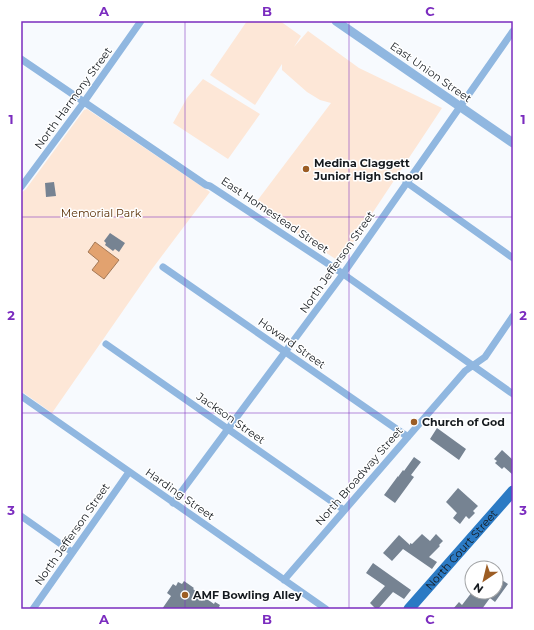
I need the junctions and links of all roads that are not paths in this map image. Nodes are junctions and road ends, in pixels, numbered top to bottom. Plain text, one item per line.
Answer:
1 (141, 21) edge
2 (336, 21) edge
3 (513, 30) edge
4 (21, 59) edge
5 (84, 102) junction
6 (460, 106) junction
7 (513, 143) edge
8 (406, 182) junction
9 (21, 186) edge
10 (513, 258) edge
11 (163, 267) dead end
12 (343, 274) junction
13 (513, 316) edge
14 (106, 344) dead end
15 (286, 352) junction
16 (473, 365) junction
17 (513, 394) edge
18 (21, 396) edge
19 (227, 428) junction
20 (408, 437) junction
21 (129, 472) junction
22 (513, 491) edge
23 (173, 503) junction
24 (344, 510) junction
25 (21, 516) edge
26 (72, 552) junction
27 (284, 580) junction
28 (33, 609) edge
29 (326, 609) edge
30 (409, 609) edge

1 - 5 street, North Harmony Street
2 - 6 street, East Union Street
3 - 6 street, North Jefferson Street
4 - 5 street, East Homestead Street
5 - 9 street, North Harmony Street
5 - 12 street, East Homestead Street
6 - 7 street, East Union Street
6 - 8 street, North Jefferson Street
8 - 10 street
8 - 12 street, North Jefferson Street
11 - 15 street, Howard Street
12 - 15 street, North Jefferson Street
12 - 16 street, East Homestead Street
13 - 16 street, North Broadway Street
14 - 19 street, Jackson Street
15 - 19 street, North Jefferson Street
15 - 20 street, Howard Street
16 - 17 street, East Homestead Street
16 - 20 street, North Broadway Street
18 - 21 street, Harding Street
19 - 23 street, North Jefferson Street
19 - 24 street, Jackson Street
20 - 24 street, North Broadway Street
21 - 23 street, Harding Street
21 - 26 street, North Jefferson Street
22 - 30 main road, North Court Street
23 - 27 street, Harding Street
24 - 27 street, North Broadway Street
25 - 26 street
26 - 28 street, North Jefferson Street
27 - 29 street, Harding Street

